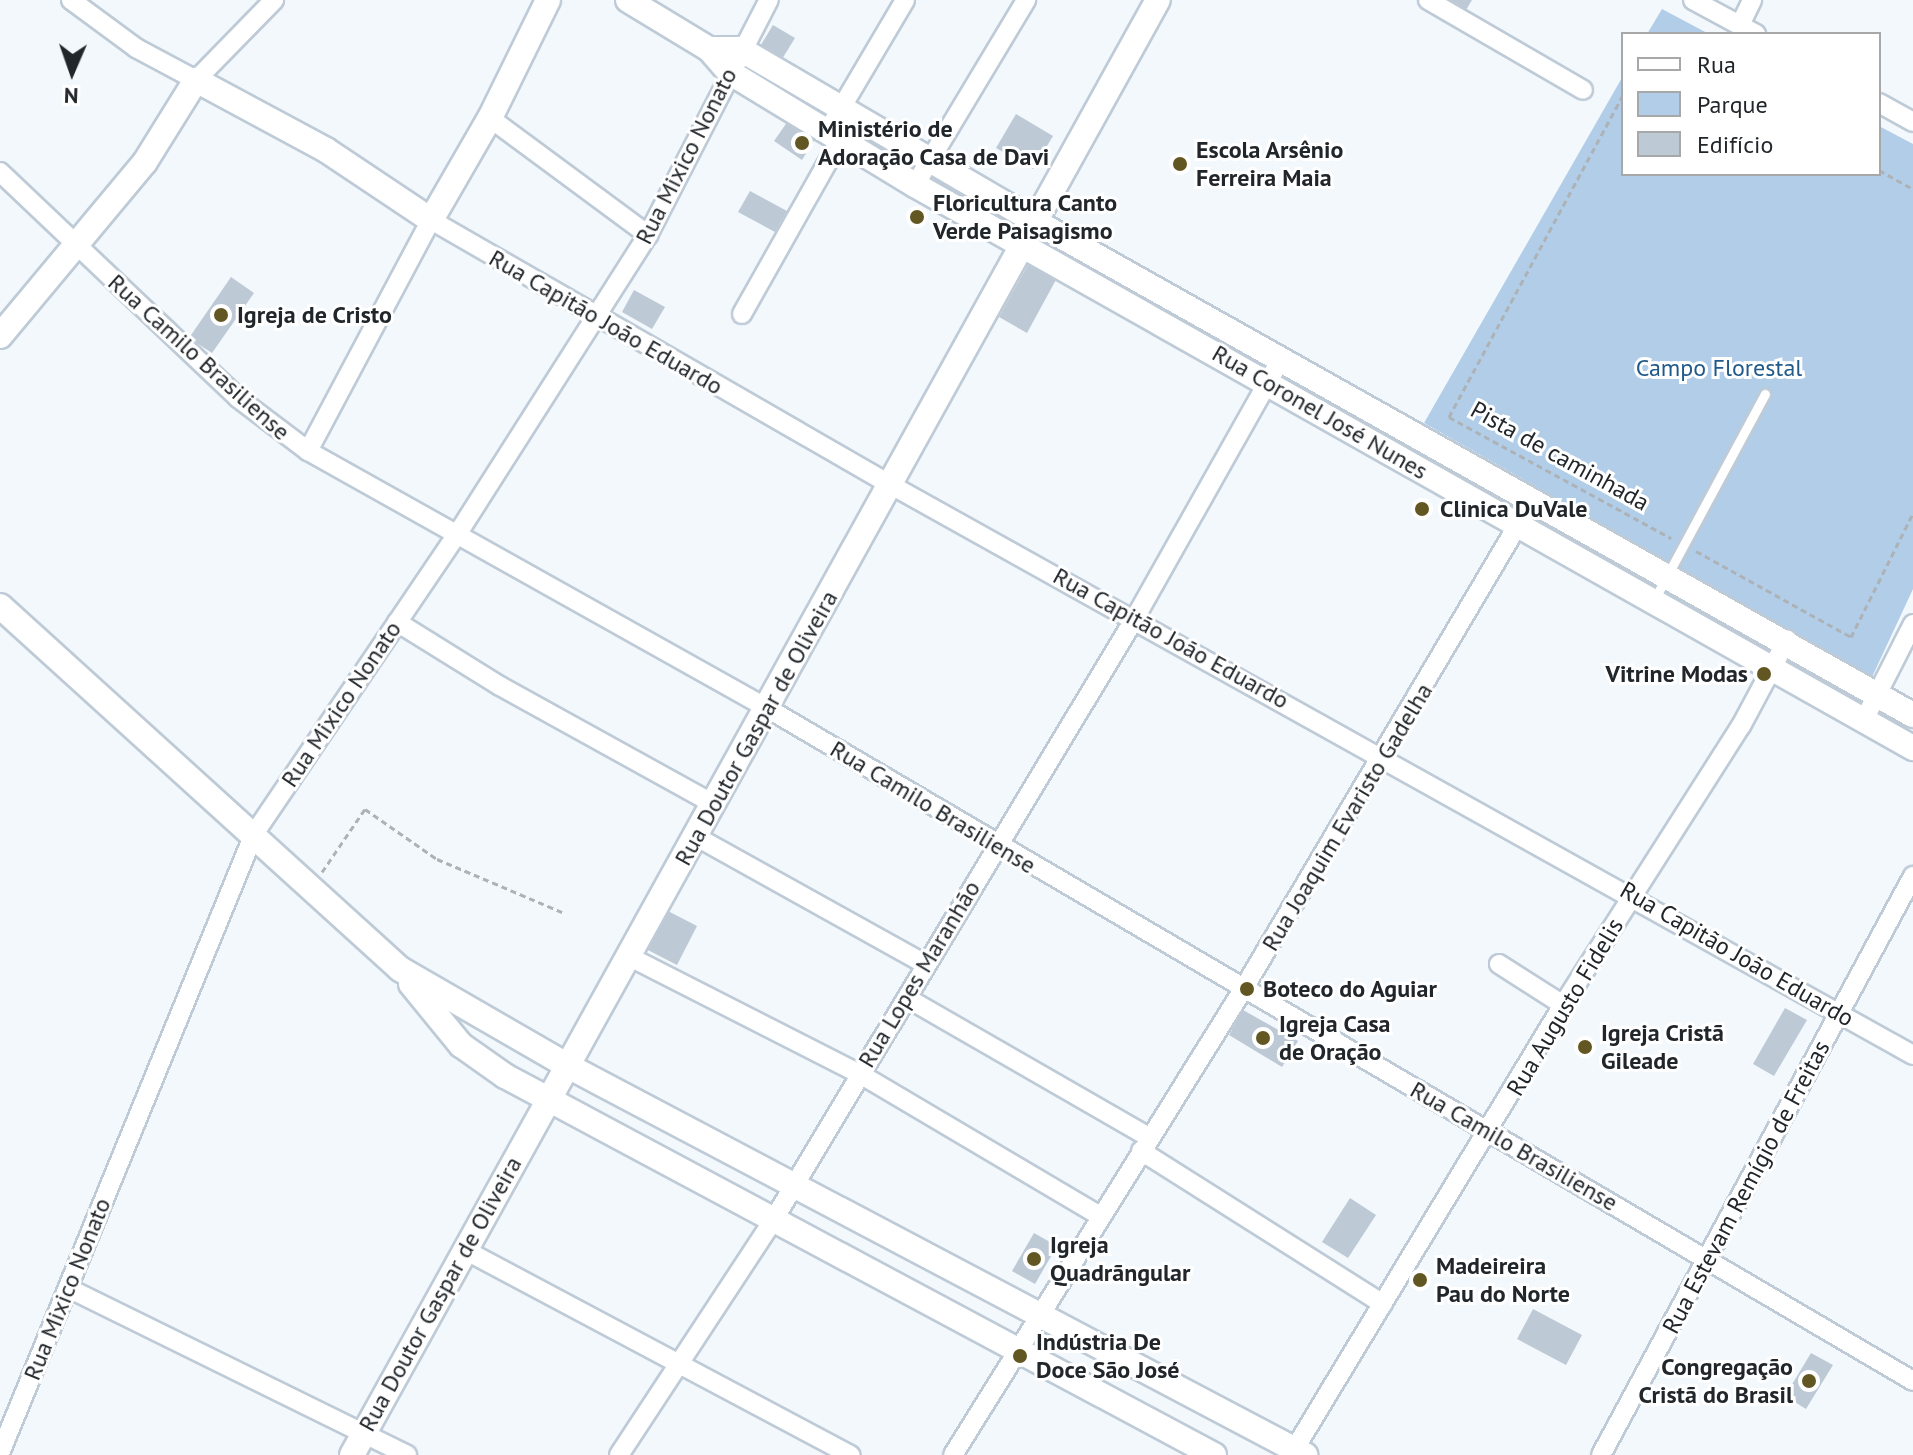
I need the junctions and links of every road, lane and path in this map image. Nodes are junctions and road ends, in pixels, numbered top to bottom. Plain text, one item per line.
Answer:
1 (71, 0) edge
2 (274, 0) edge
3 (548, 0) edge
4 (628, 0) edge
5 (769, 0) edge
6 (905, 0) edge
7 (1026, 0) edge
8 (1428, 0) edge
9 (1693, 0) edge
10 (1754, 0) edge
11 (1153, 2) edge
12 (1748, 29) edge
13 (709, 49) junction
14 (740, 49) junction
15 (729, 72) junction
16 (196, 80) junction
17 (1583, 90) dead end
18 (1621, 99) edge
19 (1881, 104) edge
20 (842, 109) junction
21 (490, 118) junction
22 (1913, 122) edge
23 (834, 136) junction
24 (931, 159) junction
25 (1881, 171) edge
26 (0, 172) edge
27 (915, 185) junction
28 (1913, 189) edge
29 (431, 220) junction
30 (1029, 232) junction
31 (648, 235) junction
32 (76, 245) junction
33 (742, 314) dead end
34 (594, 316) junction
35 (0, 336) edge
36 (1275, 371) junction
37 (1765, 394) dead end
38 (308, 451) junction
39 (891, 485) junction
40 (1532, 501) junction
41 (1913, 513) edge
42 (1518, 527) junction
43 (458, 533) junction
44 (1685, 545) junction
45 (1666, 577) junction
46 (1652, 603) junction
47 (0, 606) edge
48 (1135, 618) junction
49 (397, 622) junction
50 (1913, 624) edge
51 (1787, 640) junction
52 (1770, 669) junction
53 (1878, 694) junction
54 (767, 708) junction
55 (1913, 715) edge
56 (1863, 722) junction
57 (1913, 748) edge
58 (1384, 756) junction
59 (712, 803) junction
60 (254, 834) junction
61 (695, 836) junction
62 (996, 845) junction
63 (1913, 876) edge
64 (309, 891) junction
65 (1634, 895) junction
66 (562, 912) dead end
67 (628, 956) junction
68 (925, 964) junction
69 (1499, 964) dead end
70 (400, 969) junction
71 (1244, 988) junction
72 (907, 998) junction
73 (1563, 1005) junction
74 (1838, 1011) junction
75 (1913, 1055) edge
76 (566, 1065) junction
77 (860, 1074) junction
78 (548, 1101) junction
79 (1490, 1132) junction
80 (1145, 1144) junction
81 (795, 1184) junction
82 (1100, 1216) junction
83 (774, 1219) junction
84 (463, 1249) junction
85 (1710, 1260) junction
86 (68, 1288) junction
87 (1383, 1304) junction
88 (1041, 1314) junction
89 (1019, 1351) junction
90 (680, 1364) junction
91 (1913, 1381) edge
92 (364, 1433) junction
93 (0, 1453) edge
94 (1297, 1453) edge
95 (352, 1455) edge
96 (407, 1455) edge
97 (619, 1455) edge
98 (851, 1455) edge
99 (953, 1455) edge
100 (1214, 1455) edge
101 (1601, 1455) edge

1 - 16 street
2 - 16 street
3 - 21 street
4 - 13 street
5 - 14 street, Rua Mixico Nonato
6 - 20 street
7 - 24 street
8 - 17 street
9 - 12 street
10 - 12 street
11 - 30 street, Rua Doutor Gaspar de Oliveira
13 - 14 street
13 - 15 street, Rua Coronel José Nunes
14 - 15 street, Rua Mixico Nonato
14 - 20 street, Rua Coronel José Nunes
15 - 23 street, Rua Coronel José Nunes
15 - 31 street, Rua Mixico Nonato
16 - 29 street
16 - 32 street
18 - 44 path, Pista de caminhada
19 - 22 street
20 - 23 street
20 - 24 street, Rua Coronel José Nunes
21 - 29 street
21 - 31 street
23 - 27 street, Rua Coronel José Nunes
23 - 33 street
24 - 27 street
24 - 30 street, Rua Coronel José Nunes
25 - 28 path
26 - 32 street, Rua Camilo Brasiliense
27 - 30 street, Rua Coronel José Nunes
29 - 34 street, Rua Capitão João Eduardo
29 - 38 street
30 - 36 street, Rua Coronel José Nunes
30 - 39 street, Rua Doutor Gaspar de Oliveira
31 - 34 street, Rua Mixico Nonato
32 - 35 street
32 - 38 street, Rua Camilo Brasiliense
34 - 39 street, Rua Capitão João Eduardo
34 - 43 street, Rua Mixico Nonato
36 - 40 street, Rua Coronel José Nunes
36 - 42 street, Rua Coronel José Nunes
36 - 48 street, Rua Lopes Maranhão
37 - 44 lane
38 - 43 street, Rua Camilo Brasiliense
39 - 48 street, Rua Capitão João Eduardo
39 - 54 street, Rua Doutor Gaspar de Oliveira
40 - 42 street, Rua Joaquim Evaristo Gadelha
40 - 45 street, Rua Coronel José Nunes
41 - 44 path, Pista de caminhada
42 - 46 street, Rua Coronel José Nunes
42 - 58 street, Rua Joaquim Evaristo Gadelha
43 - 49 street, Rua Mixico Nonato
43 - 54 street, Rua Camilo Brasiliense
44 - 45 lane
45 - 46 lane
45 - 51 street, Rua Coronel José Nunes
46 - 52 street, Rua Coronel José Nunes
47 - 60 street
48 - 58 street, Rua Capitão João Eduardo
48 - 62 street, Rua Lopes Maranhão
49 - 59 street
49 - 60 street, Rua Mixico Nonato
50 - 53 street
51 - 52 street, Rua Augusto Fidelis
51 - 53 street, Rua Coronel José Nunes
52 - 56 street, Rua Coronel José Nunes
52 - 65 street, Rua Augusto Fidelis
53 - 55 street, Rua Coronel José Nunes
53 - 56 street
54 - 59 street, Rua Doutor Gaspar de Oliveira
54 - 62 street, Rua Camilo Brasiliense
56 - 57 street, Rua Coronel José Nunes
58 - 65 street, Rua Capitão João Eduardo
58 - 71 street, Rua Joaquim Evaristo Gadelha
59 - 61 street, Rua Doutor Gaspar de Oliveira
60 - 64 street
60 - 86 street, Rua Mixico Nonato
61 - 67 street, Rua Doutor Gaspar de Oliveira
61 - 68 street
62 - 68 street, Rua Lopes Maranhão
62 - 71 street, Rua Camilo Brasiliense
63 - 74 street, Rua Estevam Remígio de Freitas
64 - 66 path
64 - 70 street
65 - 73 street, Rua Augusto Fidelis
65 - 74 street, Rua Capitão João Eduardo
67 - 76 street, Rua Doutor Gaspar de Oliveira
67 - 77 street
68 - 72 street, Rua Lopes Maranhão
69 - 73 street
70 - 76 street
70 - 78 street
71 - 79 street, Rua Camilo Brasiliense
71 - 80 street, Rua Joaquim Evaristo Gadelha
72 - 77 street, Rua Lopes Maranhão
72 - 80 street
73 - 79 street, Rua Augusto Fidelis
74 - 75 street, Rua Capitão João Eduardo
74 - 85 street, Rua Estevam Remígio de Freitas
76 - 78 street, Rua Doutor Gaspar de Oliveira
76 - 81 street
77 - 81 street, Rua Lopes Maranhão
77 - 82 street
78 - 83 street
78 - 84 street, Rua Doutor Gaspar de Oliveira
79 - 85 street, Rua Camilo Brasiliense
79 - 87 street, Rua Augusto Fidelis
80 - 82 street, Rua Joaquim Evaristo Gadelha
80 - 87 street
81 - 83 street, Rua Lopes Maranhão
81 - 88 street
82 - 88 street, Rua Joaquim Evaristo Gadelha
83 - 89 street
83 - 90 street, Rua Lopes Maranhão
84 - 90 street
84 - 92 street, Rua Doutor Gaspar de Oliveira
85 - 91 street, Rua Camilo Brasiliense
85 - 101 street, Rua Estevam Remígio de Freitas
86 - 92 street
86 - 93 street, Rua Mixico Nonato
87 - 94 street, Rua Augusto Fidelis
88 - 89 street, Rua Joaquim Evaristo Gadelha
88 - 94 street
89 - 99 street, Rua Joaquim Evaristo Gadelha
89 - 100 street
90 - 97 street, Rua Lopes Maranhão
90 - 98 street
92 - 95 street, Rua Doutor Gaspar de Oliveira
92 - 96 street

